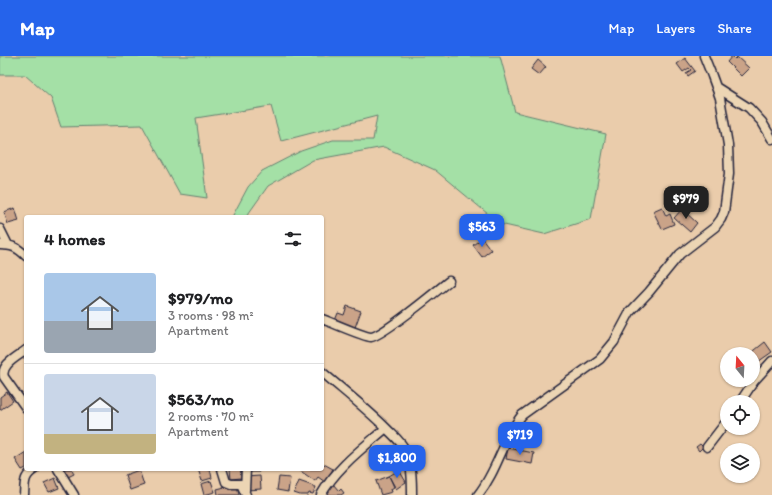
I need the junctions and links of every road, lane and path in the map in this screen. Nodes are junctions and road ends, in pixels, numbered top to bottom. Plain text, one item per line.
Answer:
1 (704, 56) edge
2 (716, 87) junction
3 (772, 139) edge
4 (0, 229) edge
5 (4, 245) edge
6 (24, 254) edge
7 (449, 281) dead end
8 (324, 319) edge
9 (24, 352) edge
10 (772, 361) edge
11 (324, 374) edge
12 (745, 395) edge
13 (24, 405) edge
14 (386, 428) junction
15 (720, 430) edge
16 (707, 446) dead end
17 (32, 471) edge
18 (59, 471) edge
19 (223, 471) edge
20 (246, 471) edge
21 (246, 493) edge
22 (24, 495) edge
23 (74, 495) edge
24 (321, 495) edge
25 (412, 495) edge
26 (478, 495) edge

1 - 2 street
2 - 3 street
2 - 26 street
4 - 5 street
5 - 6 street
7 - 8 street
9 - 13 street
10 - 12 street
11 - 14 street
14 - 24 street
14 - 25 street
15 - 16 street
17 - 22 street
18 - 23 street
19 - 21 street
20 - 21 street

